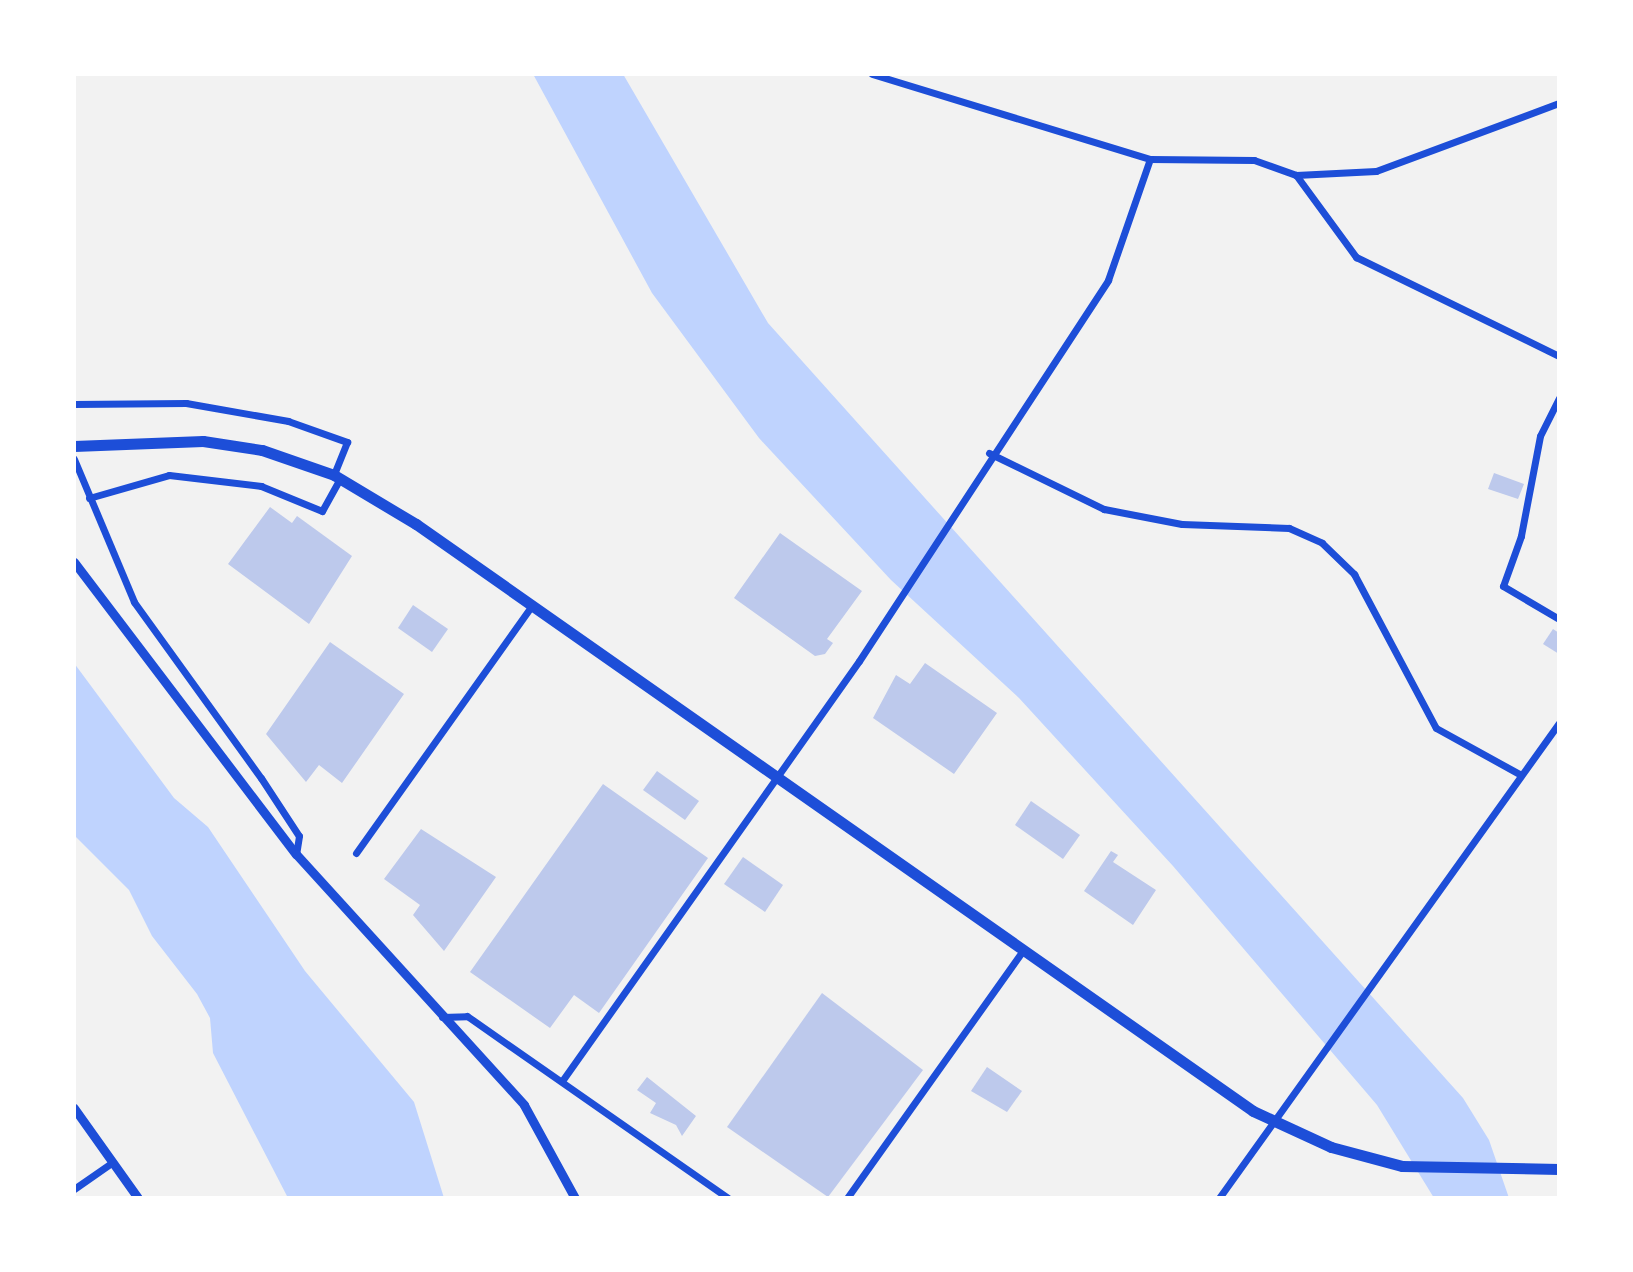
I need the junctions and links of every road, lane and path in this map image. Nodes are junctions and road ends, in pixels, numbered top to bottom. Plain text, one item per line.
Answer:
1 (872, 74) edge
2 (1559, 103) edge
3 (1150, 159) junction
4 (1296, 175) junction
5 (1559, 356) edge
6 (1559, 398) edge
7 (74, 404) edge
8 (74, 446) edge
9 (989, 453) junction
10 (74, 459) edge
11 (337, 477) junction
12 (89, 498) junction
13 (74, 562) edge
14 (532, 605) junction
15 (1559, 619) edge
16 (1559, 723) edge
17 (1521, 775) junction
18 (776, 779) junction
19 (356, 853) dead end
20 (296, 854) junction
21 (1023, 950) junction
22 (442, 1017) junction
23 (562, 1081) junction
24 (74, 1108) edge
25 (1272, 1122) junction
26 (113, 1162) junction
27 (1559, 1169) edge
28 (74, 1189) edge
29 (138, 1198) edge
30 (575, 1198) edge
31 (728, 1198) edge
32 (847, 1198) edge
33 (1219, 1198) edge

1 - 3 street
2 - 4 street
3 - 4 street
3 - 9 street
4 - 5 street
6 - 15 street
7 - 11 street
8 - 11 main road
9 - 17 street
9 - 18 street
10 - 12 street
11 - 12 street
11 - 14 main road
12 - 20 street
13 - 20 street
14 - 18 main road
14 - 19 street
16 - 17 street
17 - 25 street
18 - 21 main road
18 - 23 street
20 - 22 street
21 - 25 main road
21 - 32 street
22 - 23 street
22 - 30 street
23 - 31 street
24 - 26 street
25 - 27 main road
25 - 33 street
26 - 28 street
26 - 29 street

